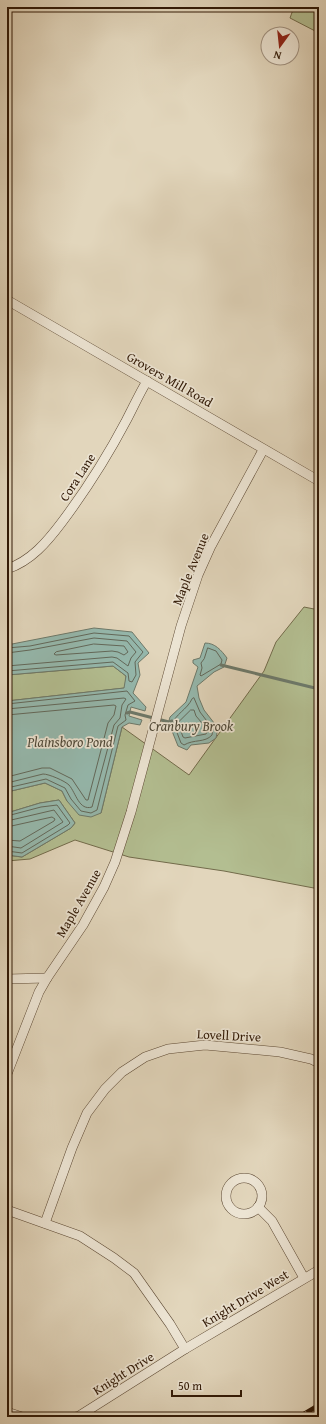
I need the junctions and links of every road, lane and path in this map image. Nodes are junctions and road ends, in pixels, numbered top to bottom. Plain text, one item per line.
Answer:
1 (7, 300) edge
2 (147, 381) junction
3 (263, 450) junction
4 (319, 481) edge
5 (7, 569) edge
6 (46, 978) junction
7 (7, 980) edge
8 (319, 1063) edge
9 (7, 1074) edge
10 (258, 1207) dead end
11 (7, 1210) edge
12 (45, 1223) junction
13 (319, 1270) edge
14 (304, 1278) junction
15 (185, 1349) junction
16 (7, 1412) edge
17 (22, 1417) edge
18 (75, 1417) edge

1 - 2 street, Grovers Mill Road
2 - 3 street, Grovers Mill Road
2 - 5 street, Cora Lane
3 - 4 street, Grovers Mill Road
3 - 6 street, Maple Avenue
6 - 7 street
6 - 9 street, Maple Avenue
8 - 12 street, Lovell Drive
10 - 14 street
11 - 12 street
12 - 15 street
13 - 14 street, Knight Drive West
14 - 15 street, Knight Drive West
15 - 18 street, Knight Drive
16 - 17 street

